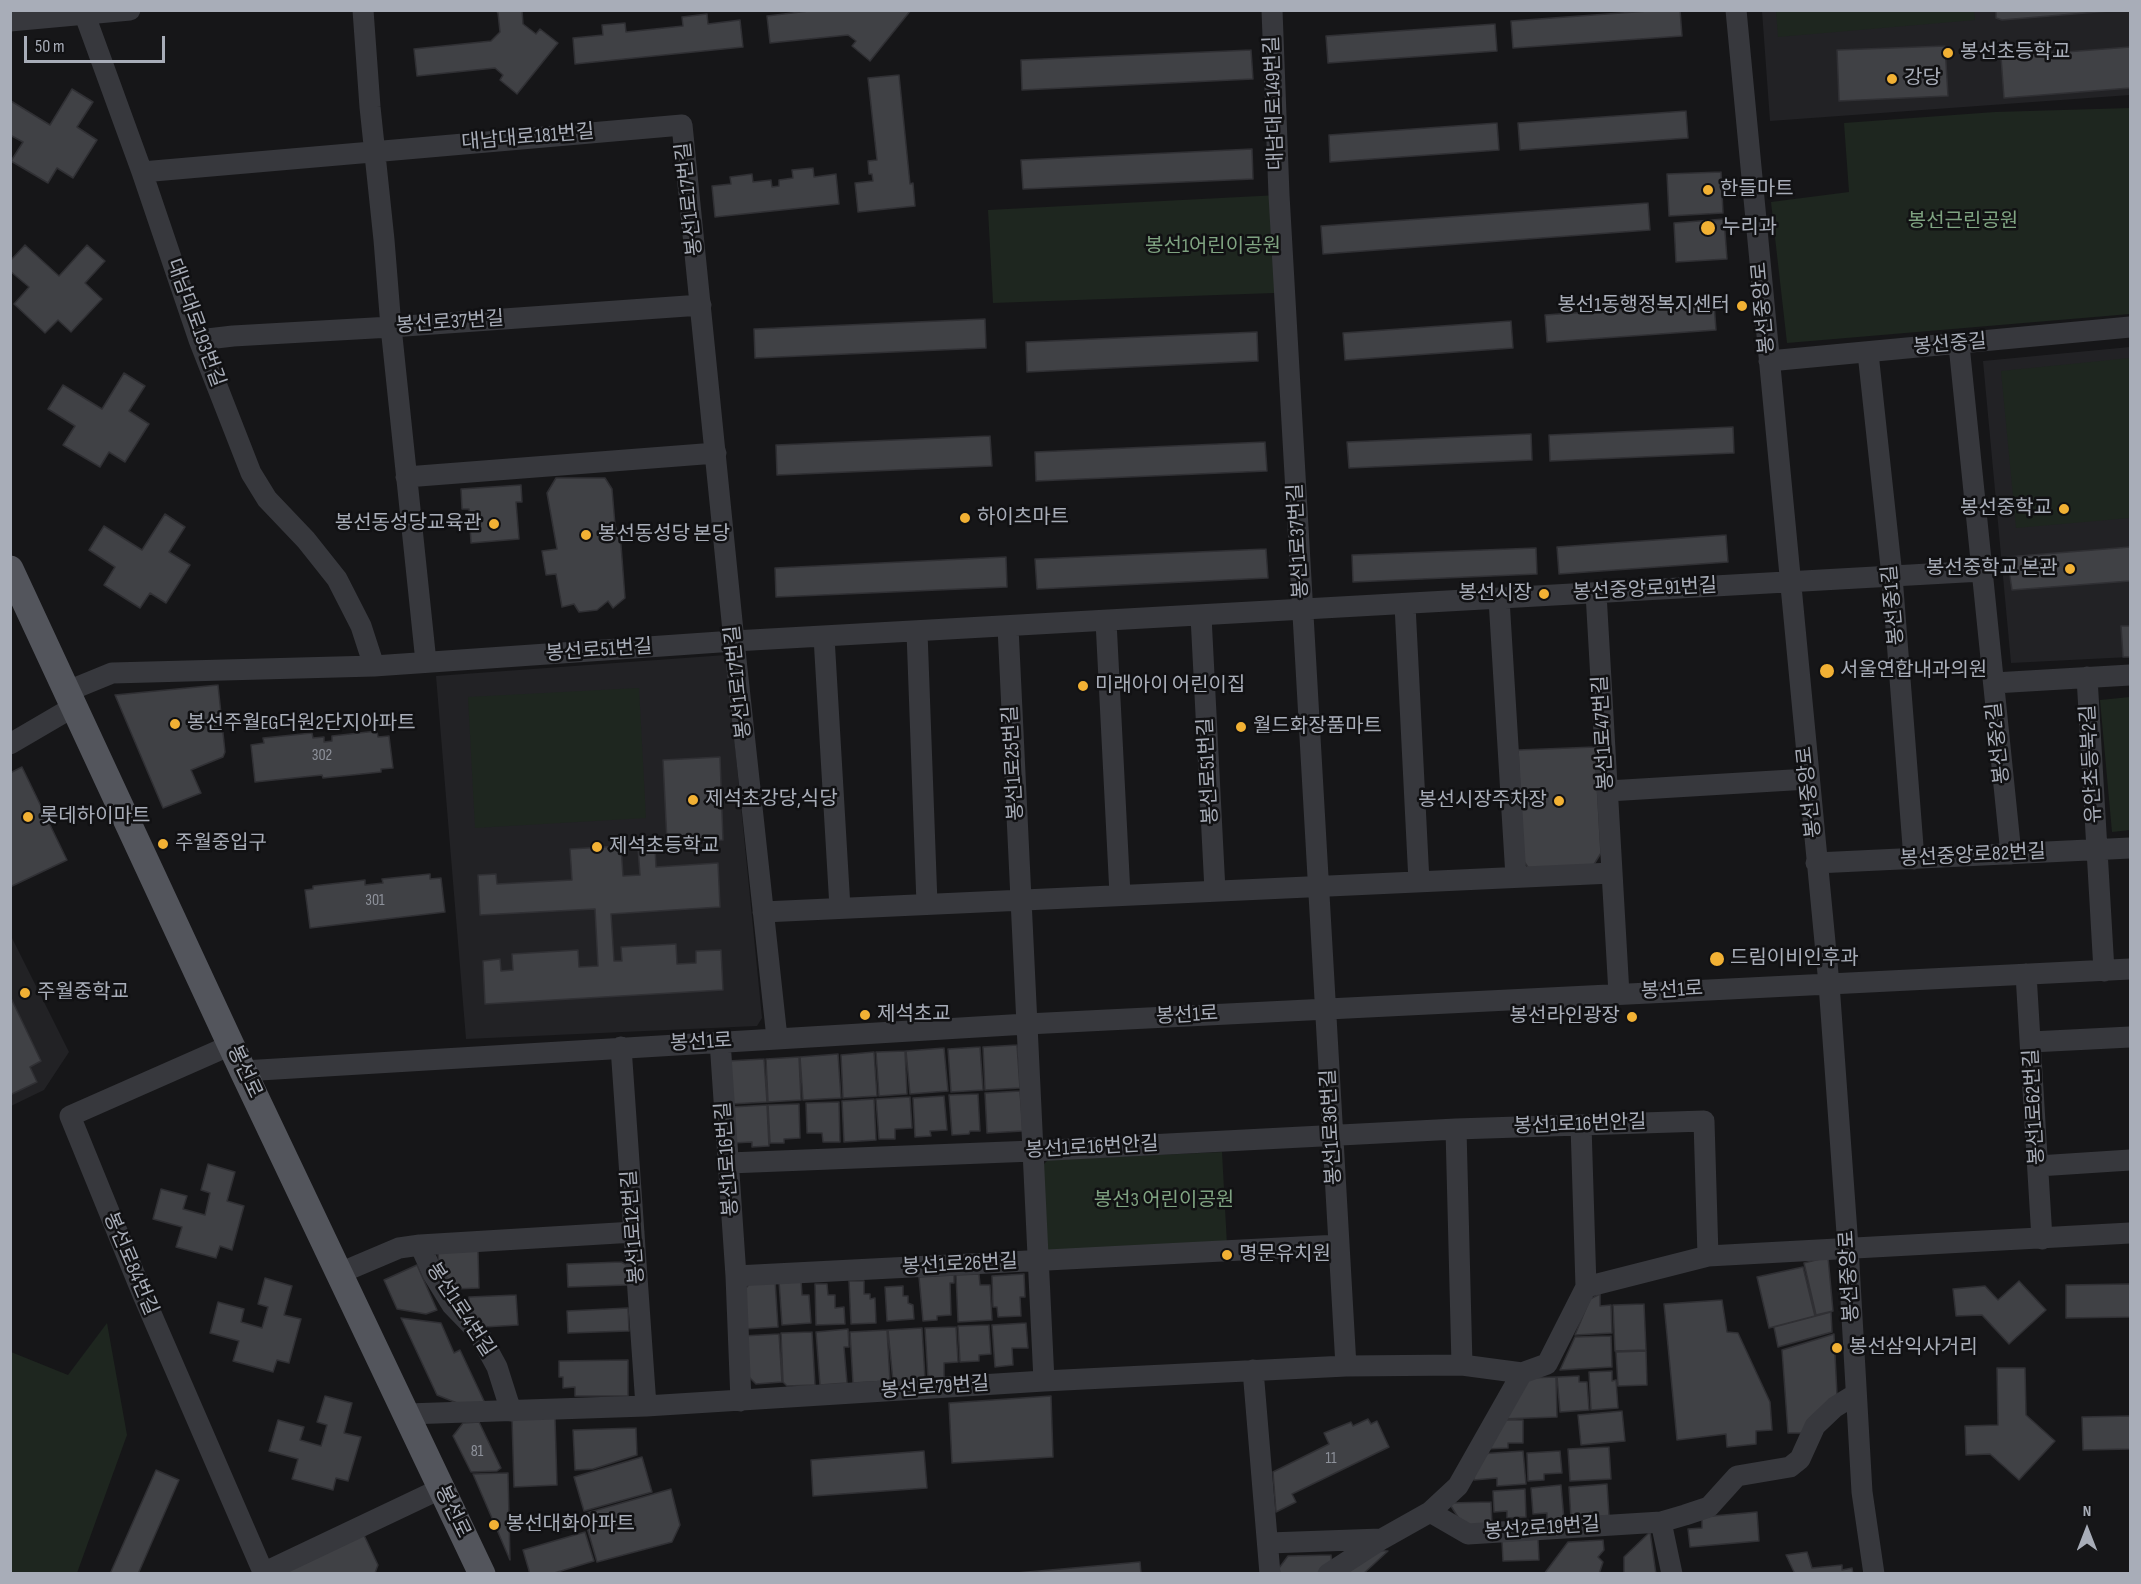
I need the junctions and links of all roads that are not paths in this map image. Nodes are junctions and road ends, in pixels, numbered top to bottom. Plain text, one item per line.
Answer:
1 (130, 10) edge
2 (363, 10) edge
3 (1272, 10) edge
4 (1736, 10) edge
5 (84, 13) edge
6 (10, 21) edge
7 (682, 125) joint
8 (375, 152) junction
9 (142, 172) junction
10 (1279, 195) joint
11 (701, 305) junction
12 (391, 327) junction
13 (2130, 327) edge
14 (199, 340) junction
15 (1959, 345) junction
16 (1868, 353) junction
17 (1769, 362) junction
18 (716, 453) junction
19 (406, 477) junction
20 (10, 569) edge
21 (1982, 571) junction
22 (1892, 576) junction
23 (1790, 582) junction
24 (1596, 593) junction
25 (1499, 599) junction
26 (1405, 604) junction
27 (1303, 610) junction
28 (1201, 616) junction
29 (1106, 621) junction
30 (1008, 627) junction
31 (917, 632) junction
32 (824, 637) junction
33 (734, 641) junction
34 (426, 662) junction
35 (374, 666) junction
36 (2130, 675) edge
37 (2087, 677) junction
38 (1994, 683) junction
39 (71, 699) junction
40 (10, 744) edge
41 (1808, 779) junction
42 (1608, 791) junction
43 (2130, 848) edge
44 (2097, 850) junction
45 (2010, 854) junction
46 (1914, 858) junction
47 (1816, 863) junction
48 (1612, 873) junction
49 (1516, 877) junction
50 (1419, 882) junction
51 (1318, 886) junction
52 (1215, 891) junction
53 (1120, 895) junction
54 (1021, 900) junction
55 (920, 904) junction
56 (840, 908) junction
57 (763, 912) junction
58 (2130, 969) edge
59 (2104, 970) junction
60 (2026, 974) junction
61 (1829, 984) junction
62 (1619, 994) junction
63 (1326, 1009) junction
64 (1027, 1024) junction
65 (2130, 1037) edge
66 (777, 1038) junction
67 (720, 1041) junction
68 (2031, 1042) junction
69 (231, 1045) junction
70 (621, 1047) junction
71 (243, 1071) junction
72 (1581, 1125) junction
73 (1456, 1130) junction
74 (1333, 1136) junction
75 (1033, 1151) junction
76 (2130, 1161) edge
77 (729, 1163) junction
78 (2038, 1166) junction
79 (634, 1232) junction
80 (2130, 1233) edge
81 (2042, 1239) junction
82 (420, 1245) junction
83 (1339, 1245) junction
84 (1848, 1247) junction
85 (1708, 1256) junction
86 (1038, 1262) junction
87 (340, 1273) junction
88 (736, 1276) junction
89 (1586, 1287) junction
90 (1462, 1365) junction
91 (1346, 1366) junction
92 (1253, 1370) junction
93 (1522, 1373) junction
94 (1044, 1381) junction
95 (1856, 1394) junction
96 (741, 1401) junction
97 (646, 1406) junction
98 (511, 1411) junction
99 (407, 1414) junction
100 (441, 1489) junction
101 (1430, 1512) junction
102 (1661, 1522) junction
103 (1382, 1539) junction
104 (1269, 1543) junction
105 (264, 1573) edge
106 (482, 1574) edge
107 (1270, 1574) edge
108 (1328, 1574) edge
109 (1672, 1574) edge
110 (1874, 1574) edge

1 - 5 street
2 - 8 street
3 - 10 street, 대남대로149번길
4 - 17 street, 봉선중앙로
5 - 6 street
5 - 9 street, 대남대로193번길
7 - 8 street, 대남대로181번길
7 - 11 street, 봉선1로17번길
8 - 9 street
8 - 12 street
9 - 14 street, 대남대로193번길
10 - 27 street, 봉선1로37번길
11 - 12 street, 봉선로37번길
11 - 18 street, 봉선1로17번길
12 - 14 street, 봉선로37번길
12 - 19 street
13 - 15 street, 봉선중길
14 - 35 street, 대남대로193번길
15 - 16 street, 봉선중길
15 - 21 street, 봉선중2길
16 - 17 street, 봉선중길
16 - 22 street, 봉선중1길
17 - 23 street, 봉선중앙로
18 - 19 street
18 - 33 street, 봉선1로17번길
19 - 34 street
20 - 39 main road, 봉선로
21 - 22 street, 봉선중앙로91번길
21 - 38 street, 봉선중2길
22 - 23 street, 봉선중앙로91번길
22 - 46 street, 봉선중1길
23 - 24 street, 봉선중앙로91번길
23 - 41 street, 봉선중앙로
24 - 25 street, 봉선중앙로91번길
24 - 42 street, 봉선1로47번길
25 - 26 street, 봉선중앙로91번길
25 - 49 street
26 - 27 street, 봉선중앙로91번길
26 - 50 street
27 - 28 street, 봉선로51번길
27 - 51 street, 봉선1로37번길
28 - 29 street, 봉선로51번길
28 - 52 street, 봉선로51번길
29 - 30 street, 봉선로51번길
29 - 53 street
30 - 31 street, 봉선로51번길
30 - 54 street, 봉선1로25번길
31 - 32 street, 봉선로51번길
31 - 55 street
32 - 33 street, 봉선로51번길
32 - 56 street
33 - 34 street, 봉선로51번길
33 - 57 street, 봉선1로17번길
34 - 35 street, 봉선로51번길
35 - 39 street, 봉선로51번길
36 - 37 street, 유안초등북2길
37 - 38 street, 유안초등북2길
37 - 44 street, 유안초등북2길
38 - 45 street, 봉선중2길
39 - 40 street, 봉선로51번길
39 - 69 main road, 봉선로
41 - 42 street
41 - 47 street, 봉선중앙로
42 - 48 street, 봉선1로47번길
43 - 44 street, 봉선중앙로82번길
44 - 45 street, 봉선중앙로82번길
44 - 59 street, 유안초등북2길
45 - 46 street, 봉선중앙로82번길
46 - 47 street, 봉선중앙로82번길
47 - 61 street, 봉선중앙로
48 - 49 street
48 - 62 street, 봉선1로47번길
49 - 50 street
50 - 51 street
51 - 52 street
51 - 63 street, 봉선1로37번길
52 - 53 street
53 - 54 street
54 - 55 street
54 - 64 street, 봉선1로25번길
55 - 56 street
56 - 57 street
57 - 66 street, 봉선1로17번길
58 - 59 street, 봉선1로
59 - 60 street, 봉선1로
60 - 61 street, 봉선1로
60 - 68 street, 봉선1로62번길
61 - 62 street, 봉선1로
61 - 84 street, 봉선중앙로
62 - 63 street, 봉선1로
63 - 64 street, 봉선1로
63 - 74 street, 봉선1로36번길
64 - 66 street, 봉선1로
64 - 75 street, 봉선1로26번길
65 - 68 street
66 - 67 street, 봉선1로
67 - 70 street, 봉선1로
67 - 77 street, 봉선1로16번길
68 - 78 street, 봉선1로62번길
69 - 71 main road, 봉선로
69 - 105 street, 봉선로84번길
70 - 71 street, 봉선1로
70 - 79 street, 봉선1로12번길
71 - 87 main road, 봉선로
72 - 73 street, 봉선1로16번안길
72 - 85 street, 봉선1로16번안길
72 - 89 street
73 - 74 street, 봉선1로16번안길
73 - 90 street
74 - 75 street, 봉선1로16번안길
74 - 83 street, 봉선1로36번길
75 - 77 street, 봉선1로16번안길
75 - 86 street, 봉선1로26번길
76 - 78 street
77 - 88 street, 봉선1로16번길
78 - 81 street, 봉선1로62번길
79 - 82 street
79 - 97 street, 봉선1로12번길
80 - 81 street
81 - 84 street
82 - 87 street
82 - 98 street, 봉선1로4번길
83 - 86 street, 봉선1로26번길
83 - 91 street, 봉선1로36번길
84 - 85 street
84 - 95 street, 봉선중앙로
85 - 89 street
86 - 88 street, 봉선1로26번길
86 - 94 street, 봉선1로26번길
87 - 99 main road, 봉선로
88 - 96 street, 봉선1로16번길
89 - 93 street
90 - 91 street, 봉선로79번길
90 - 93 street, 봉선로79번길
91 - 92 street, 봉선로79번길
92 - 94 street, 봉선로79번길
92 - 104 street
93 - 101 street
94 - 96 street, 봉선로79번길
95 - 102 street, 봉선2로19번길
95 - 110 street, 봉선중앙로
96 - 97 street, 봉선로79번길
97 - 98 street, 봉선로79번길
98 - 99 street, 봉선로79번길
99 - 100 main road, 봉선로
100 - 105 street, 봉선로84번길
100 - 106 main road, 봉선로
101 - 102 street, 봉선2로19번길
101 - 103 street
102 - 109 street
103 - 104 street
103 - 108 street
104 - 107 street

